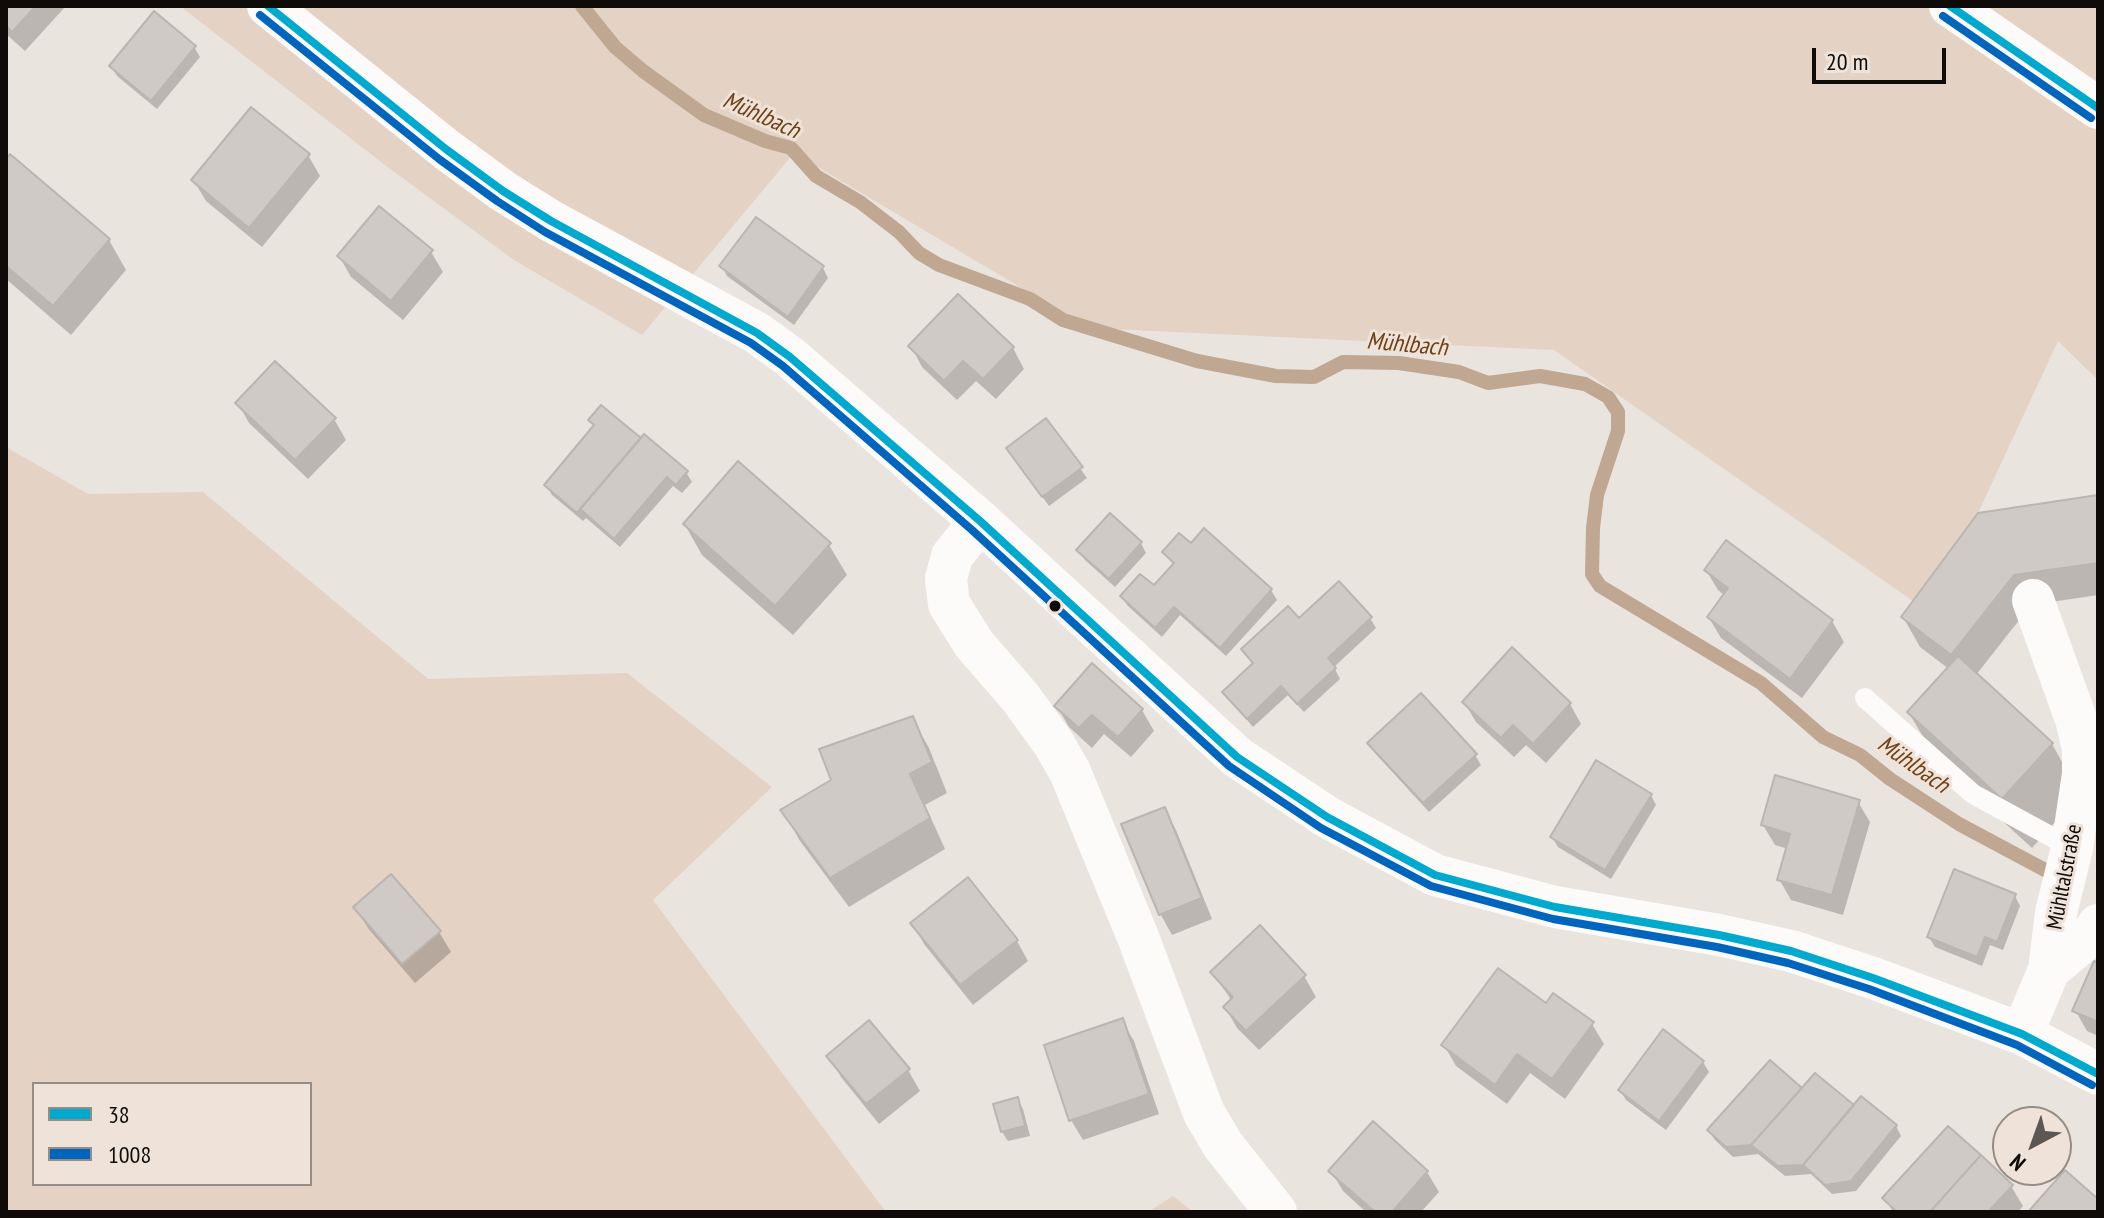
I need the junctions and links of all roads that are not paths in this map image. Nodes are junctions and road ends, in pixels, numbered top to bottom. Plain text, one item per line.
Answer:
1 (268, 6) edge
2 (1950, 6) edge
3 (2098, 108) edge
4 (980, 521) junction
5 (2033, 600) dead end
6 (1865, 698) dead end
7 (2072, 848) junction
8 (2098, 925) edge
9 (2049, 970) junction
10 (2022, 1034) junction
11 (2098, 1074) edge
12 (1276, 1212) edge

1 - 4 street
2 - 3 street
4 - 10 street
4 - 12 street
5 - 7 street, Mühltalstraße
6 - 7 lane
7 - 9 street, Mühltalstraße
8 - 9 street, Mühltalstraße
9 - 10 street, Mühltalstraße
10 - 11 street

